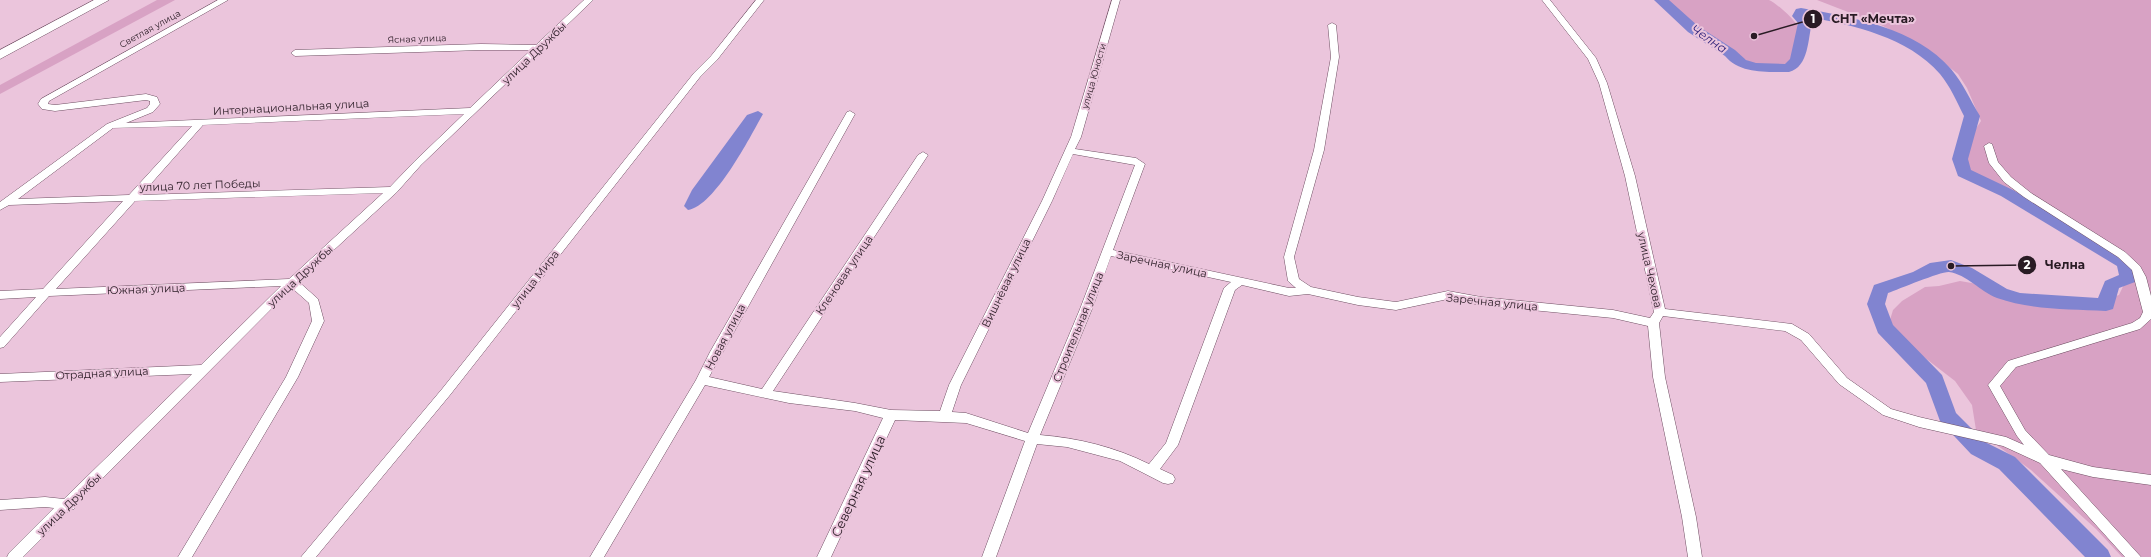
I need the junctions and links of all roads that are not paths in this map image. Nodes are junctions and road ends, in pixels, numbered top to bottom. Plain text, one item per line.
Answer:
1 (103, 0) edge
2 (224, 0) edge
3 (589, 0) edge
4 (760, 0) edge
5 (1116, 0) edge
6 (1546, 0) edge
7 (1332, 25) dead end
8 (540, 48) junction
9 (295, 53) dead end
10 (0, 55) edge
11 (473, 111) junction
12 (850, 114) dead end
13 (200, 123) junction
14 (110, 126) junction
15 (1989, 146) dead end
16 (1070, 151) junction
17 (923, 155) dead end
18 (393, 190) junction
19 (131, 199) junction
20 (4, 205) edge
21 (1107, 252) junction
22 (1240, 281) junction
23 (292, 282) junction
24 (1308, 290) junction
25 (46, 293) junction
26 (0, 295) edge
27 (1660, 312) junction
28 (1653, 323) junction
29 (0, 344) edge
30 (204, 369) junction
31 (0, 378) edge
32 (702, 380) junction
33 (765, 394) junction
34 (891, 415) junction
35 (945, 416) junction
36 (1032, 439) junction
37 (2044, 459) junction
38 (1152, 469) junction
39 (1168, 479) dead end
40 (2151, 480) edge
41 (0, 505) edge
42 (69, 505) junction
43 (14, 557) edge
44 (185, 557) edge
45 (308, 557) edge
46 (597, 557) edge
47 (824, 557) edge
48 (989, 557) edge
49 (1695, 557) edge
50 (2134, 557) edge

1 - 10 main road
2 - 14 street, Светлая улица
3 - 8 street, улица Дружбы
4 - 45 street, улица Мира
5 - 16 street, улица Юности
6 - 27 street, улица Чехова
7 - 24 street, Заречная улица
8 - 9 street, Ясная улица
8 - 11 street, улица Дружбы
11 - 13 street, Интернациональная улица
11 - 18 street, улица Дружбы
12 - 32 street, Новая улица
13 - 14 street, Интернациональная улица
13 - 19 street
14 - 20 street
15 - 37 street
16 - 21 street, Строительная улица
16 - 35 street, Вишнёвая улица
17 - 33 street, Кленовая улица
18 - 19 street, улица 70 лет Победы
18 - 23 street, улица Дружбы
19 - 20 street, улица 70 лет Победы
19 - 25 street
21 - 22 street, Заречная улица
21 - 36 street, Строительная улица
22 - 24 street, Заречная улица
22 - 38 street
23 - 25 street, Южная улица
23 - 30 street, улица Дружбы
23 - 44 street
24 - 28 street, Заречная улица
25 - 26 street, Южная улица
25 - 29 street
27 - 28 street, улица Чехова
27 - 37 street
28 - 49 street, улица Чехова
30 - 31 street, Отрадная улица
30 - 42 street, улица Дружбы
32 - 33 street
32 - 46 street, Новая улица
33 - 34 street
34 - 35 street
34 - 47 street, Северная улица
35 - 36 street
36 - 38 street
36 - 48 street, Строительная улица
37 - 40 street
37 - 50 street
38 - 39 street
41 - 42 street
42 - 43 street, улица Дружбы

